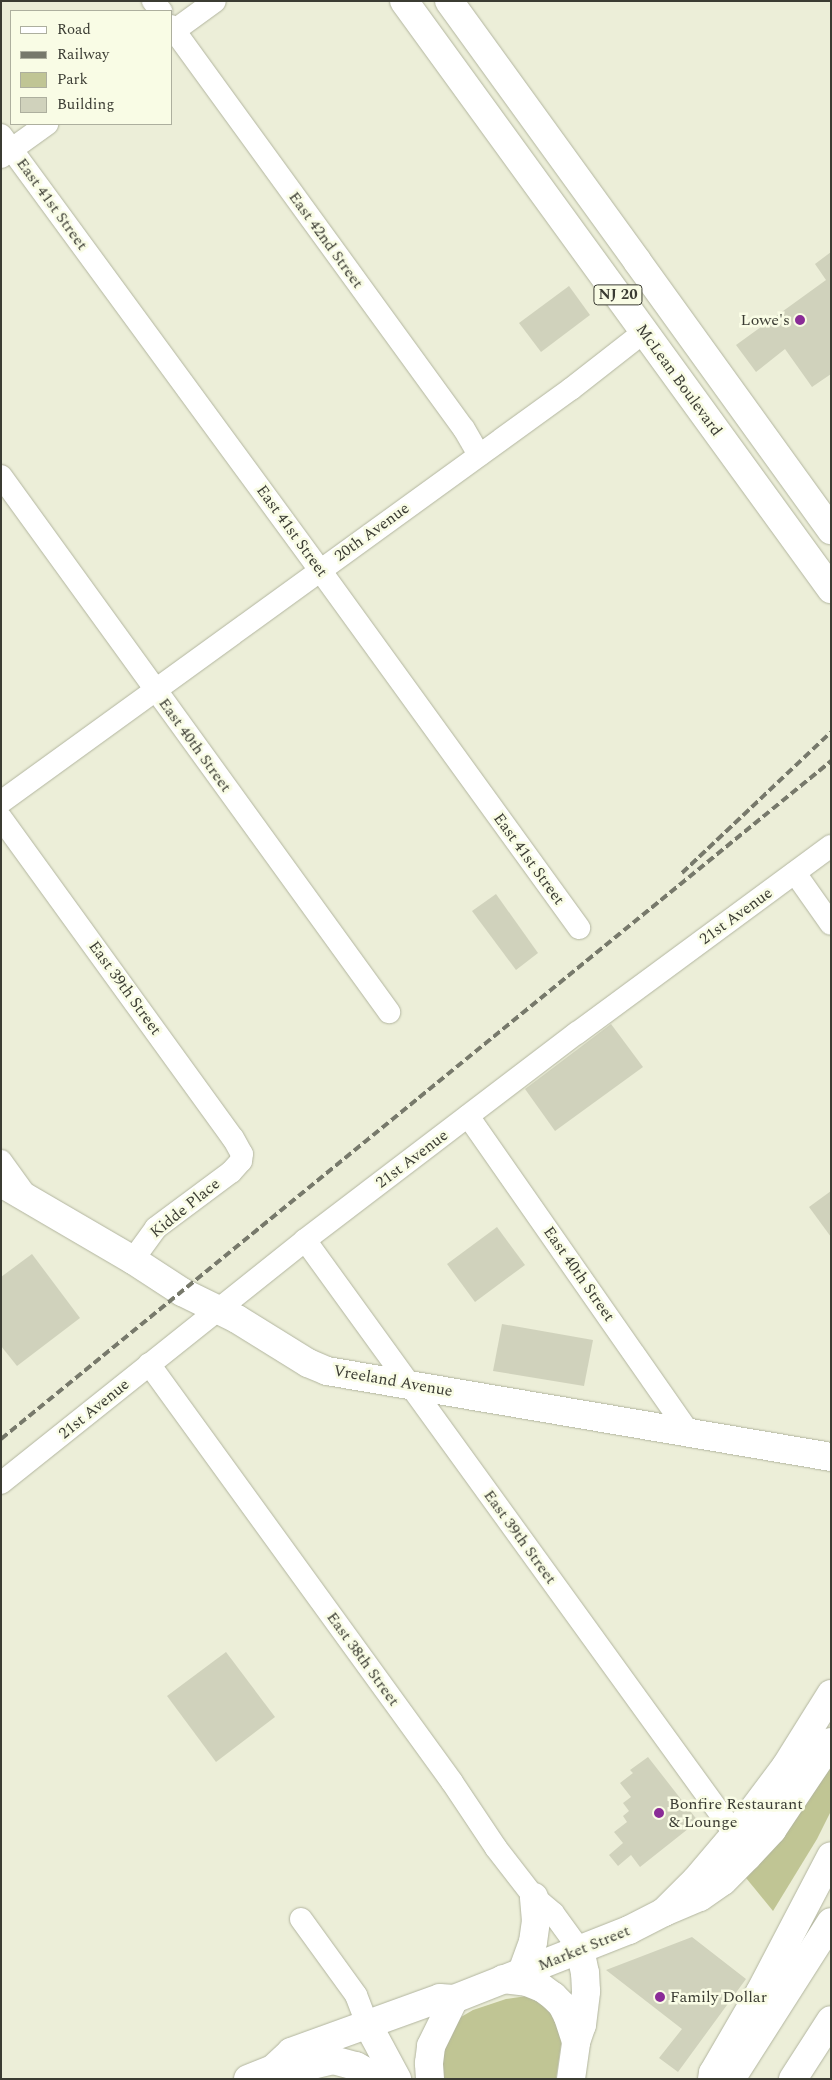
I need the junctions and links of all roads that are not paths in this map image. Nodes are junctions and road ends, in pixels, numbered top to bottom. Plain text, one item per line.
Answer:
1 (215, 1) edge
2 (404, 1) edge
3 (449, 1) edge
4 (172, 30) edge
5 (45, 125) edge
6 (5, 147) edge
7 (644, 332) junction
8 (478, 455) junction
9 (1, 476) edge
10 (831, 530) edge
11 (320, 570) junction
12 (831, 589) edge
13 (155, 690) junction
14 (1, 802) edge
15 (1, 818) edge
16 (831, 846) edge
17 (795, 873) junction
18 (831, 924) edge
19 (579, 928) dead end
20 (389, 1012) dead end
21 (468, 1116) junction
22 (241, 1160) joint
23 (1, 1161) edge
24 (1, 1182) edge
25 (29, 1199) junction
26 (305, 1240) junction
27 (133, 1260) junction
28 (216, 1309) junction
29 (149, 1364) junction
30 (409, 1384) junction
31 (690, 1433) junction
32 (831, 1457) edge
33 (1, 1483) edge
34 (831, 1694) edge
35 (831, 1742) edge
36 (735, 1834) junction
37 (831, 1856) edge
38 (534, 1897) junction
39 (664, 1912) junction
40 (301, 1919) dead end
41 (831, 1922) edge
42 (580, 1950) junction
43 (512, 1976) junction
44 (454, 1998) junction
45 (831, 2020) edge
46 (367, 2024) junction
47 (576, 2042) junction
48 (273, 2069) junction
49 (248, 2079) edge
50 (379, 2079) edge
51 (397, 2079) edge
52 (430, 2079) edge
53 (571, 2079) edge
54 (712, 2079) edge
55 (731, 2079) edge
56 (793, 2079) edge

1 - 4 street
2 - 7 main road, McLean Boulevard / NJ 20
3 - 10 main road, NJ 20
4 - 8 street, East 42nd Street
5 - 6 street
6 - 11 street, East 41st Street
7 - 8 street, 20th Avenue
7 - 12 main road, McLean Boulevard / NJ 20
8 - 11 street, 20th Avenue
9 - 13 street, East 40th Street
11 - 13 street, 20th Avenue
11 - 19 street, East 41st Street
13 - 14 street, 20th Avenue
13 - 20 street, East 40th Street
15 - 22 street, East 39th Street
16 - 17 street, 21st Avenue
17 - 18 street
17 - 21 street, 21st Avenue
21 - 26 street, 21st Avenue
21 - 31 street, East 40th Street
22 - 27 street, Kidde Place
23 - 25 street
24 - 25 main road, Vreeland Avenue
25 - 27 main road, Vreeland Avenue
26 - 28 street, 21st Avenue
26 - 30 street, East 39th Street
27 - 28 main road, Vreeland Avenue
28 - 29 street, 21st Avenue
28 - 30 main road, Vreeland Avenue
29 - 33 street, 21st Avenue
29 - 38 street, East 38th Street
30 - 31 main road, Vreeland Avenue
30 - 36 street, East 39th Street
31 - 32 main road, Vreeland Avenue
34 - 36 main road, Market Street
35 - 39 main road
36 - 39 main road, Market Street
37 - 54 main road
38 - 42 street, East 38th Street
38 - 43 main road
39 - 42 main road, Market Street
40 - 46 street
41 - 55 main road
42 - 43 main road, Market Street
42 - 47 main road
43 - 44 main road, Market Street
43 - 47 main road
44 - 46 main road, Market Street
44 - 52 main road
45 - 56 main road
46 - 48 main road, Market Street
46 - 51 main road
47 - 53 main road
48 - 49 main road, Market Street
48 - 50 main road

